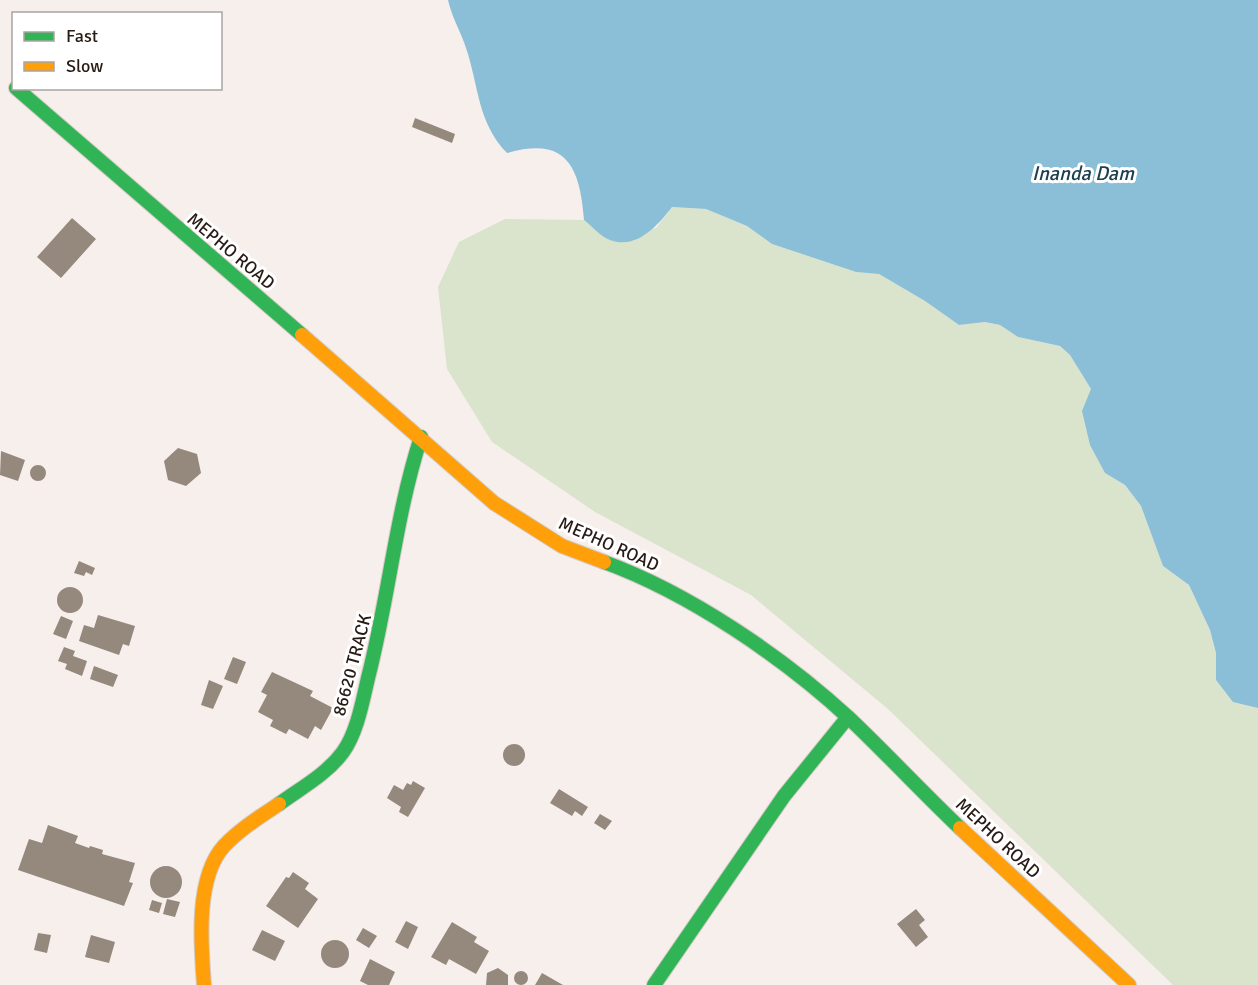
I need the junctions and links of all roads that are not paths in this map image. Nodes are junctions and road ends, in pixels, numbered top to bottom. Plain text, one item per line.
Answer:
1 (18, 90) edge
2 (422, 437) junction
3 (848, 717) junction
4 (204, 985) edge
5 (654, 985) edge
6 (1129, 985) edge

1 - 2 street, MEPHO ROAD
2 - 3 street, MEPHO ROAD
2 - 4 street, 86620 TRACK
3 - 5 street
3 - 6 street, MEPHO ROAD

